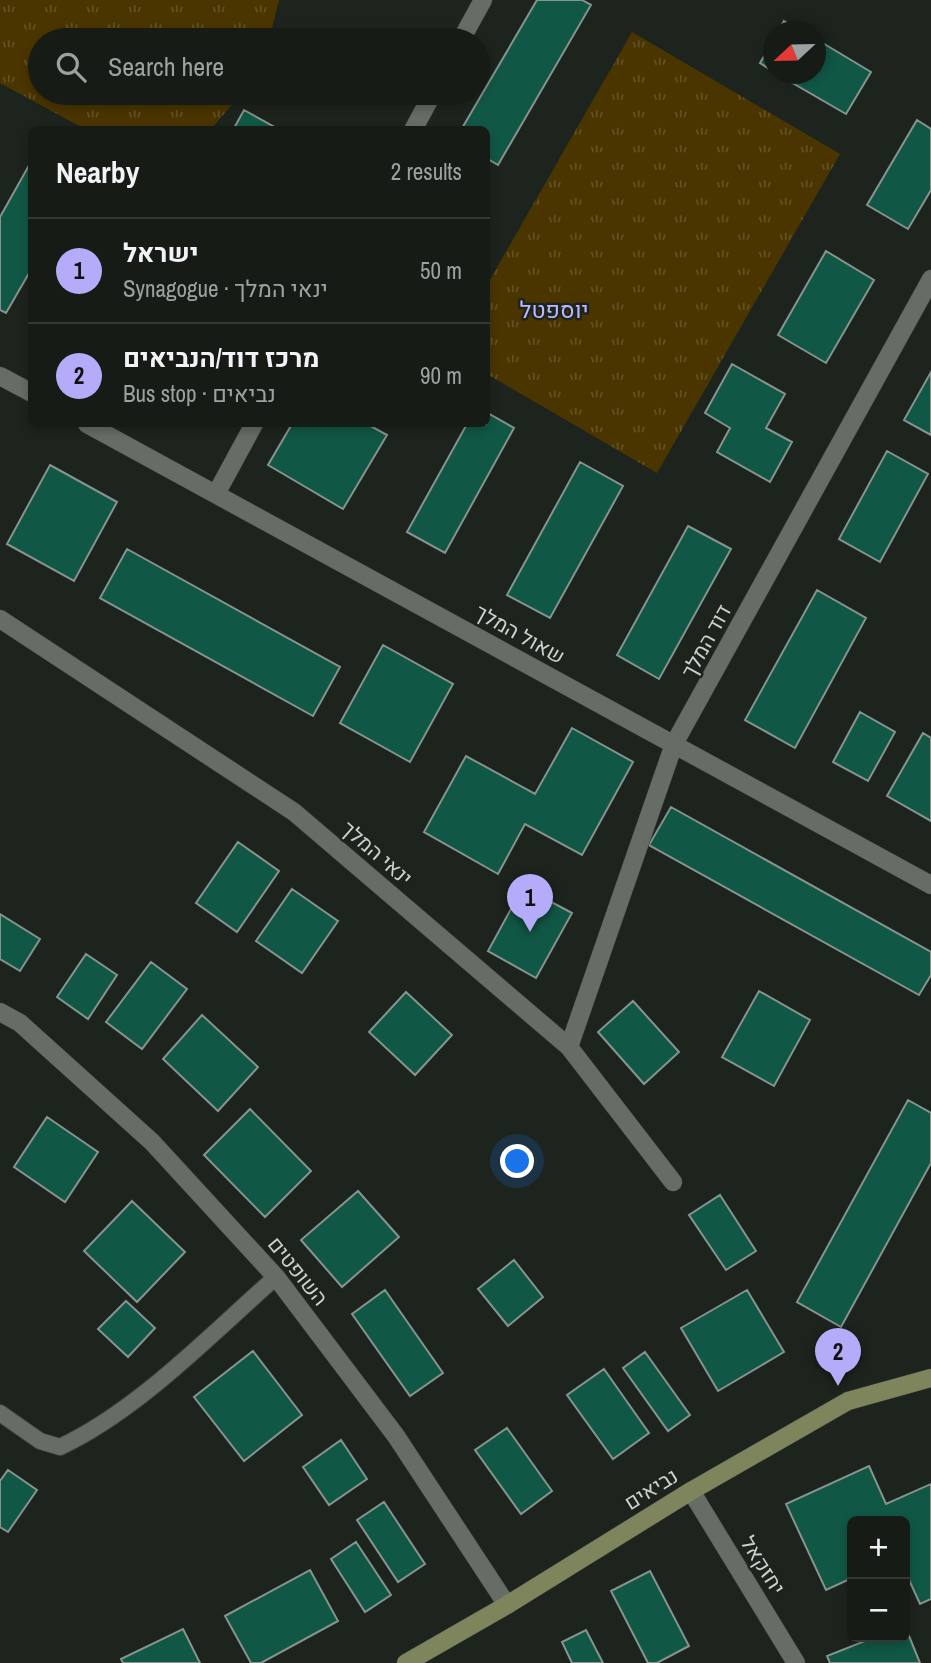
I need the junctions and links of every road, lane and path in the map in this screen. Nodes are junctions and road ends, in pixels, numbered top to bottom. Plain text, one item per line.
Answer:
1 (483, 0) edge
2 (468, 28) edge
3 (427, 105) edge
4 (415, 126) edge
5 (931, 279) edge
6 (0, 376) edge
7 (28, 391) edge
8 (93, 427) edge
9 (252, 427) edge
10 (216, 494) junction
11 (0, 619) edge
12 (674, 744) junction
13 (931, 885) edge
14 (0, 1012) edge
15 (569, 1047) junction
16 (673, 1182) dead end
17 (276, 1277) junction
18 (931, 1376) edge
19 (0, 1413) edge
20 (691, 1491) junction
21 (507, 1605) junction
22 (407, 1663) edge
23 (796, 1663) edge

1 - 2 street
3 - 4 street
5 - 12 street, דוד המלך
6 - 7 street
8 - 10 street, שאול המלך
9 - 10 street
10 - 12 street, שאול המלך
11 - 15 street, ינאי המלך
12 - 13 street, שאול המלך
12 - 15 street, דוד המלך
14 - 17 street, השופטים
15 - 16 street, ינאי המלך
17 - 19 lane
17 - 21 street, השופטים
18 - 20 street, נביאים
20 - 21 street, נביאים
20 - 23 street, יחזקאל
21 - 22 street, נביאים

